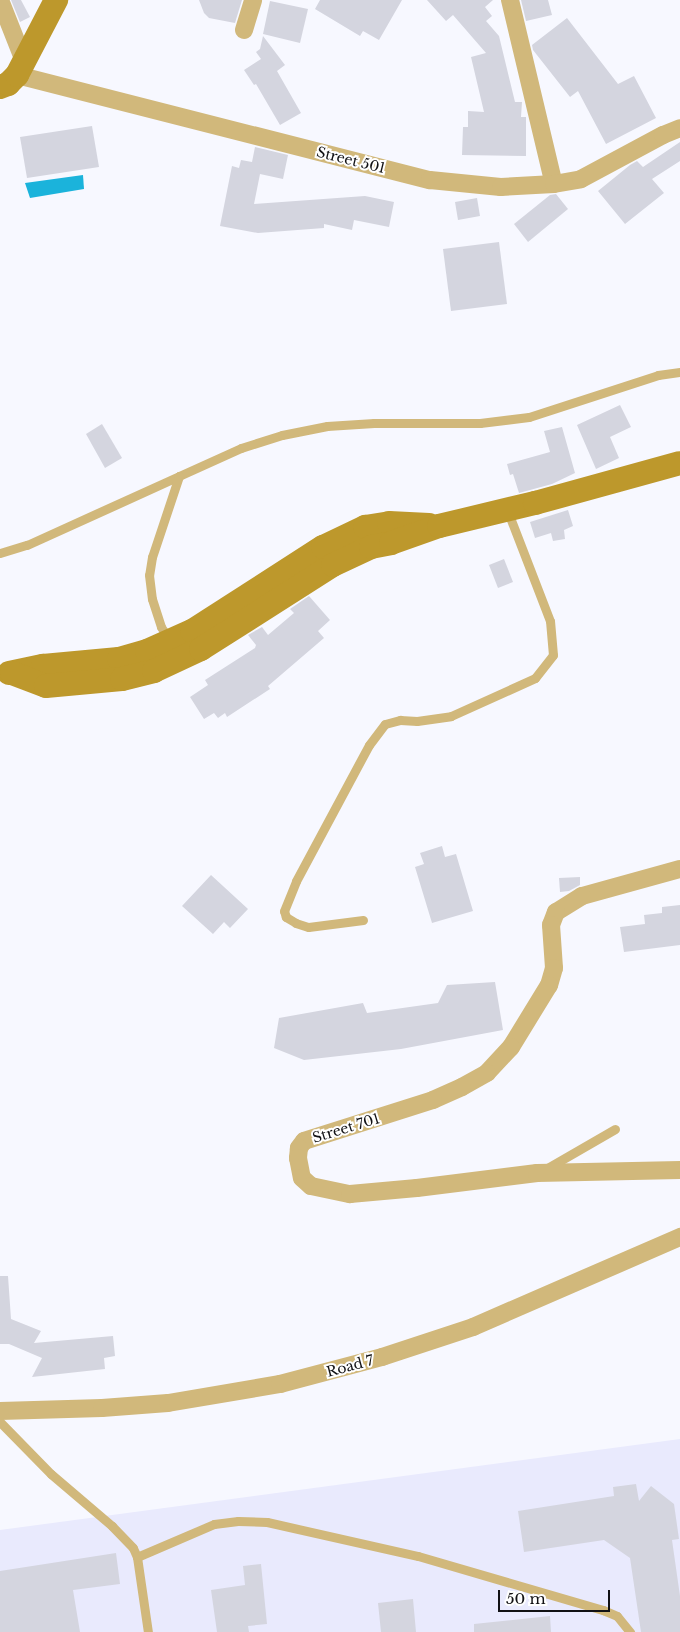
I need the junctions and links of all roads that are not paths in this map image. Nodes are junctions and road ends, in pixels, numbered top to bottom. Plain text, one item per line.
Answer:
1 (0, 0) edge
2 (56, 0) edge
3 (253, 0) edge
4 (510, 0) edge
5 (244, 30) dead end
6 (14, 74) edge
7 (680, 128) edge
8 (554, 184) junction
9 (680, 372) edge
10 (680, 463) edge
11 (179, 476) junction
12 (507, 509) junction
13 (0, 553) edge
14 (174, 650) junction
15 (6, 673) edge
16 (680, 869) edge
17 (363, 920) dead end
18 (616, 1129) dead end
19 (680, 1170) edge
20 (537, 1173) junction
21 (680, 1237) edge
22 (0, 1410) edge
23 (0, 1422) edge
24 (137, 1557) junction
25 (148, 1632) edge
26 (630, 1632) edge

1 - 6 street
2 - 6 street
3 - 5 street
4 - 8 street
6 - 8 street, Street 501
7 - 8 street, Street 501
9 - 11 lane
10 - 12 street
11 - 13 lane
11 - 14 lane
12 - 14 street
12 - 17 lane
14 - 15 street
16 - 20 street, Street 701
18 - 20 lane
19 - 20 street, Street 701
21 - 22 street, Road 7
23 - 24 lane
24 - 25 lane
24 - 26 lane

